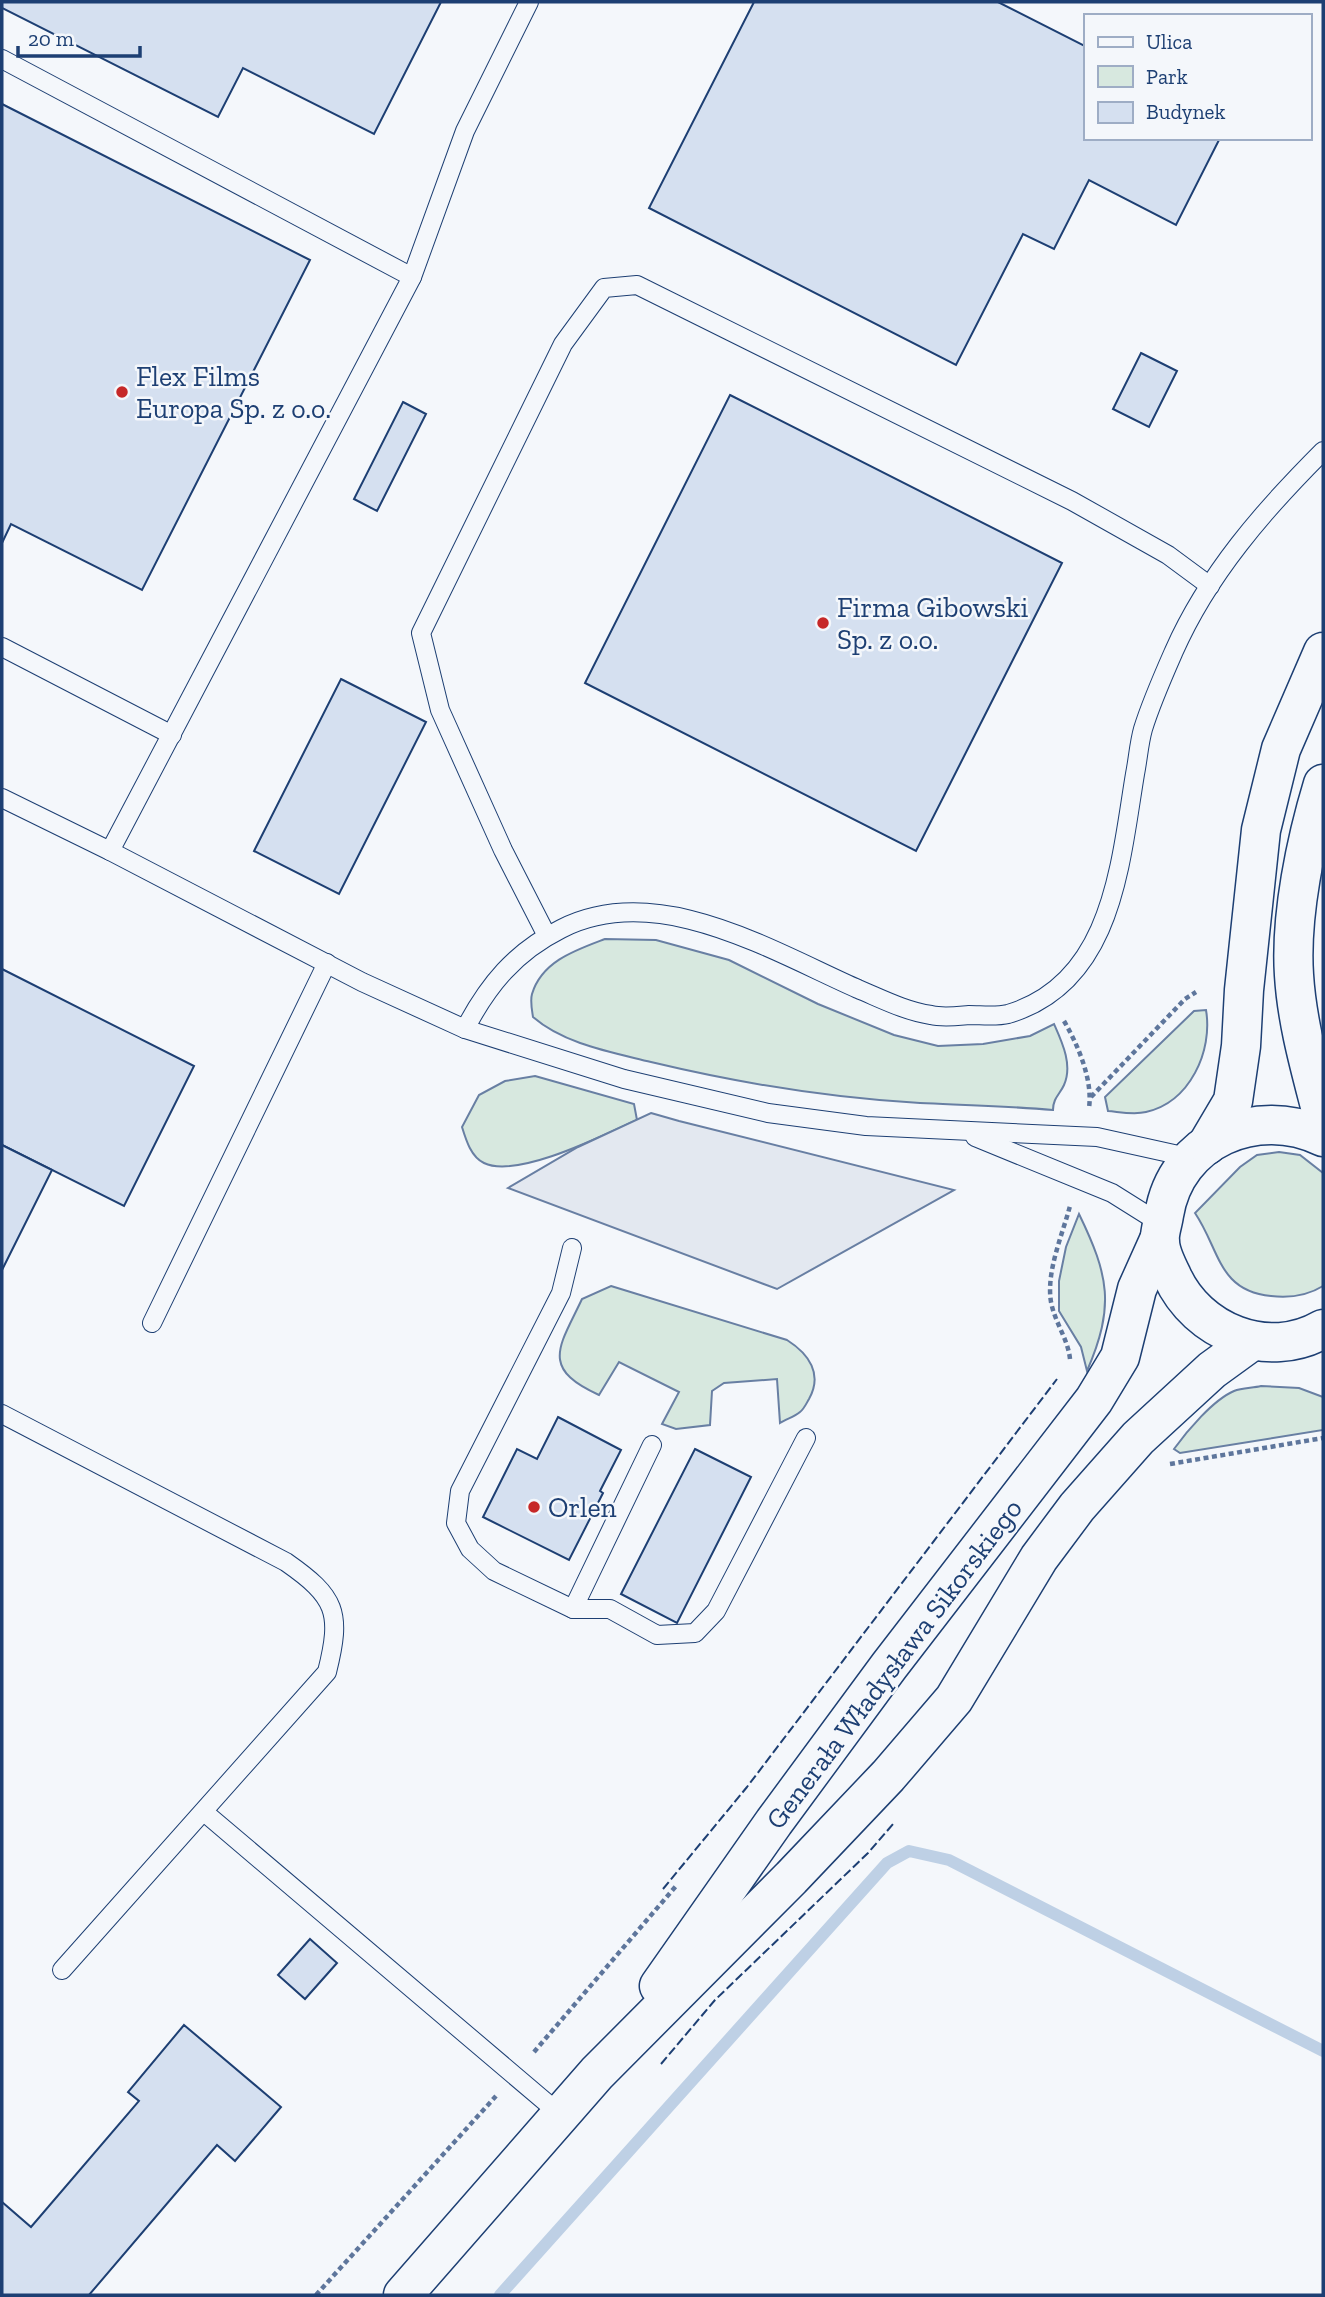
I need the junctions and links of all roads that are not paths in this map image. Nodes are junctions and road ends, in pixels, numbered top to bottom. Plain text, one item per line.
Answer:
1 (529, 2) edge
2 (2, 59) edge
3 (412, 277) junction
4 (1323, 451) edge
5 (1210, 586) junction
6 (2, 647) edge
7 (1323, 652) edge
8 (173, 735) junction
9 (1323, 784) edge
10 (5, 805) edge
11 (110, 851) junction
12 (547, 936) junction
13 (327, 963) junction
14 (465, 1029) junction
15 (1323, 1118) edge
16 (962, 1132) junction
17 (1323, 1137) edge
18 (1200, 1151) junction
19 (1161, 1233) junction
20 (572, 1248) dead end
21 (152, 1323) dead end
22 (1316, 1340) edge
23 (1252, 1341) junction
24 (2, 1414) edge
25 (806, 1438) dead end
26 (652, 1445) dead end
27 (573, 1609) junction
28 (204, 1812) junction
29 (62, 1970) dead end
30 (597, 2073) junction
31 (561, 2115) junction
32 (403, 2295) edge

1 - 3 lane
2 - 3 lane
3 - 8 lane
4 - 5 lane
5 - 12 lane
5 - 12 lane
6 - 8 lane
7 - 18 main road
8 - 11 lane
9 - 15 main road
10 - 11 lane
11 - 13 lane
12 - 14 lane
13 - 14 lane
13 - 21 lane
14 - 16 lane
16 - 18 lane
16 - 19 lane
17 - 18 main road
18 - 19 main road, Generała Władysława Sikorskiego
19 - 23 main road
19 - 30 main road, Generała Władysława Sikorskiego
20 - 27 lane
22 - 23 main road
23 - 30 main road, Generała Władysława Sikorskiego
24 - 28 lane
25 - 27 lane
26 - 27 lane
28 - 29 lane
28 - 31 lane
30 - 31 main road, Generała Władysława Sikorskiego
31 - 32 main road, Generała Władysława Sikorskiego

